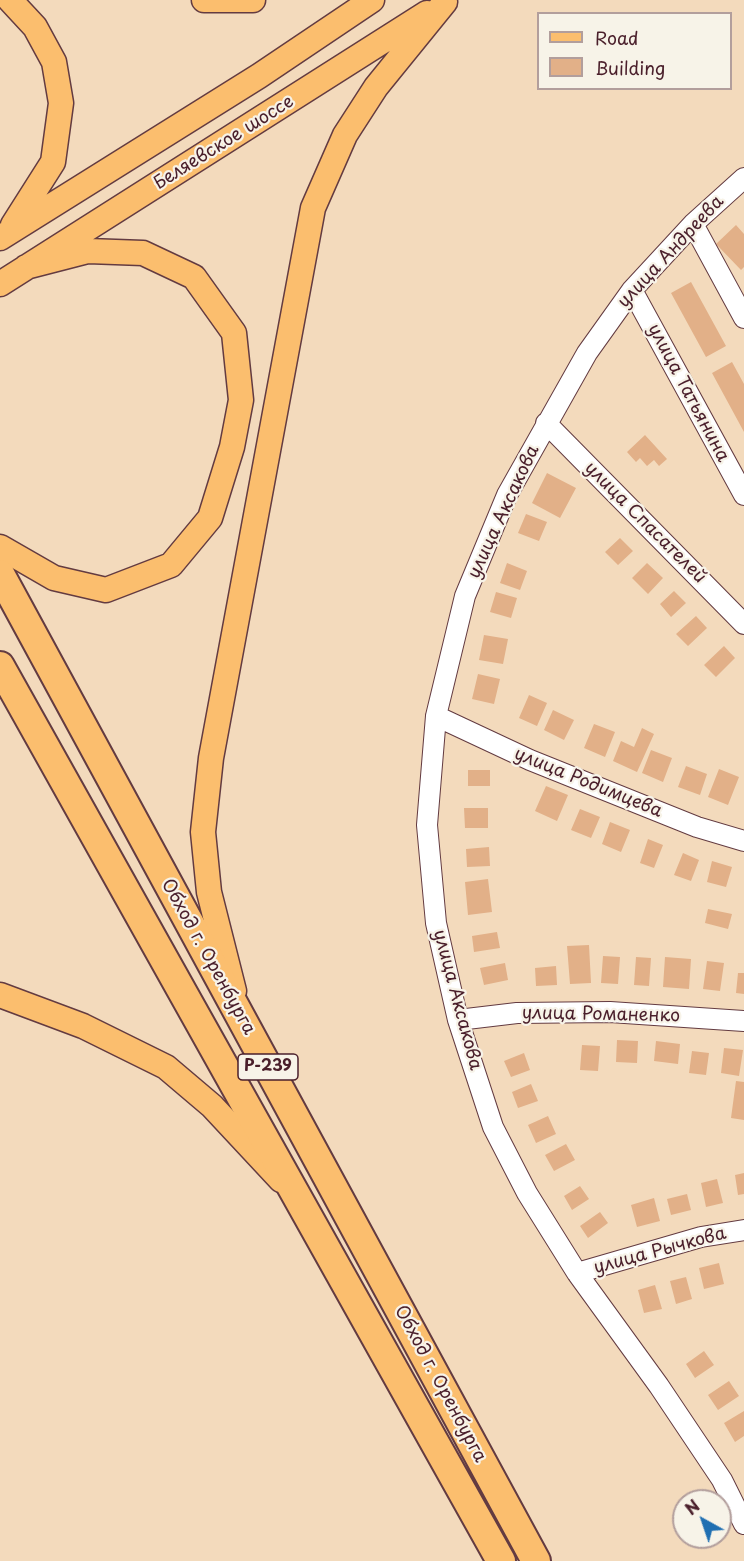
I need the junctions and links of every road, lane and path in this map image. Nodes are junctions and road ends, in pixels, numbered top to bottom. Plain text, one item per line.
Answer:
1 (10, 0) edge
2 (204, 0) edge
3 (253, 0) edge
4 (372, 0) edge
5 (446, 1) edge
6 (744, 178) edge
7 (693, 224) junction
8 (4, 236) edge
9 (26, 267) junction
10 (0, 284) edge
11 (632, 290) junction
12 (744, 318) edge
13 (546, 423) junction
14 (741, 483) edge
15 (0, 547) edge
16 (0, 574) edge
17 (744, 624) edge
18 (0, 666) edge
19 (436, 716) junction
20 (744, 842) edge
21 (0, 995) edge
22 (241, 1017) junction
23 (458, 1020) junction
24 (744, 1021) edge
25 (298, 1199) junction
26 (744, 1230) edge
27 (577, 1273) junction
28 (744, 1524) edge
29 (501, 1561) edge
30 (536, 1561) edge

1 - 8 main road
2 - 3 main road
4 - 8 main road
5 - 9 main road, Беляевское шоссе
5 - 22 main road
6 - 7 street, улица Андреева
7 - 11 street, улица Андреева
7 - 12 street
9 - 10 main road, Беляевское шоссе
9 - 15 main road
11 - 13 street, улица Андреева
11 - 14 street, улица Татьянина
13 - 17 street, улица Спасателей
13 - 19 street, улица Аксакова
16 - 22 highway, Обход г. Оренбурга / Р-239
18 - 25 highway, Обход г. Оренбурга / Р-239
19 - 20 street, улица Родимцева
19 - 23 street, улица Аксакова
21 - 25 main road
22 - 30 highway, Обход г. Оренбурга / Р-239
23 - 24 street, улица Романенко
23 - 27 street, улица Аксакова
25 - 29 highway, Обход г. Оренбурга / Р-239
26 - 27 street, улица Рычкова
27 - 28 street, улица Аксакова

